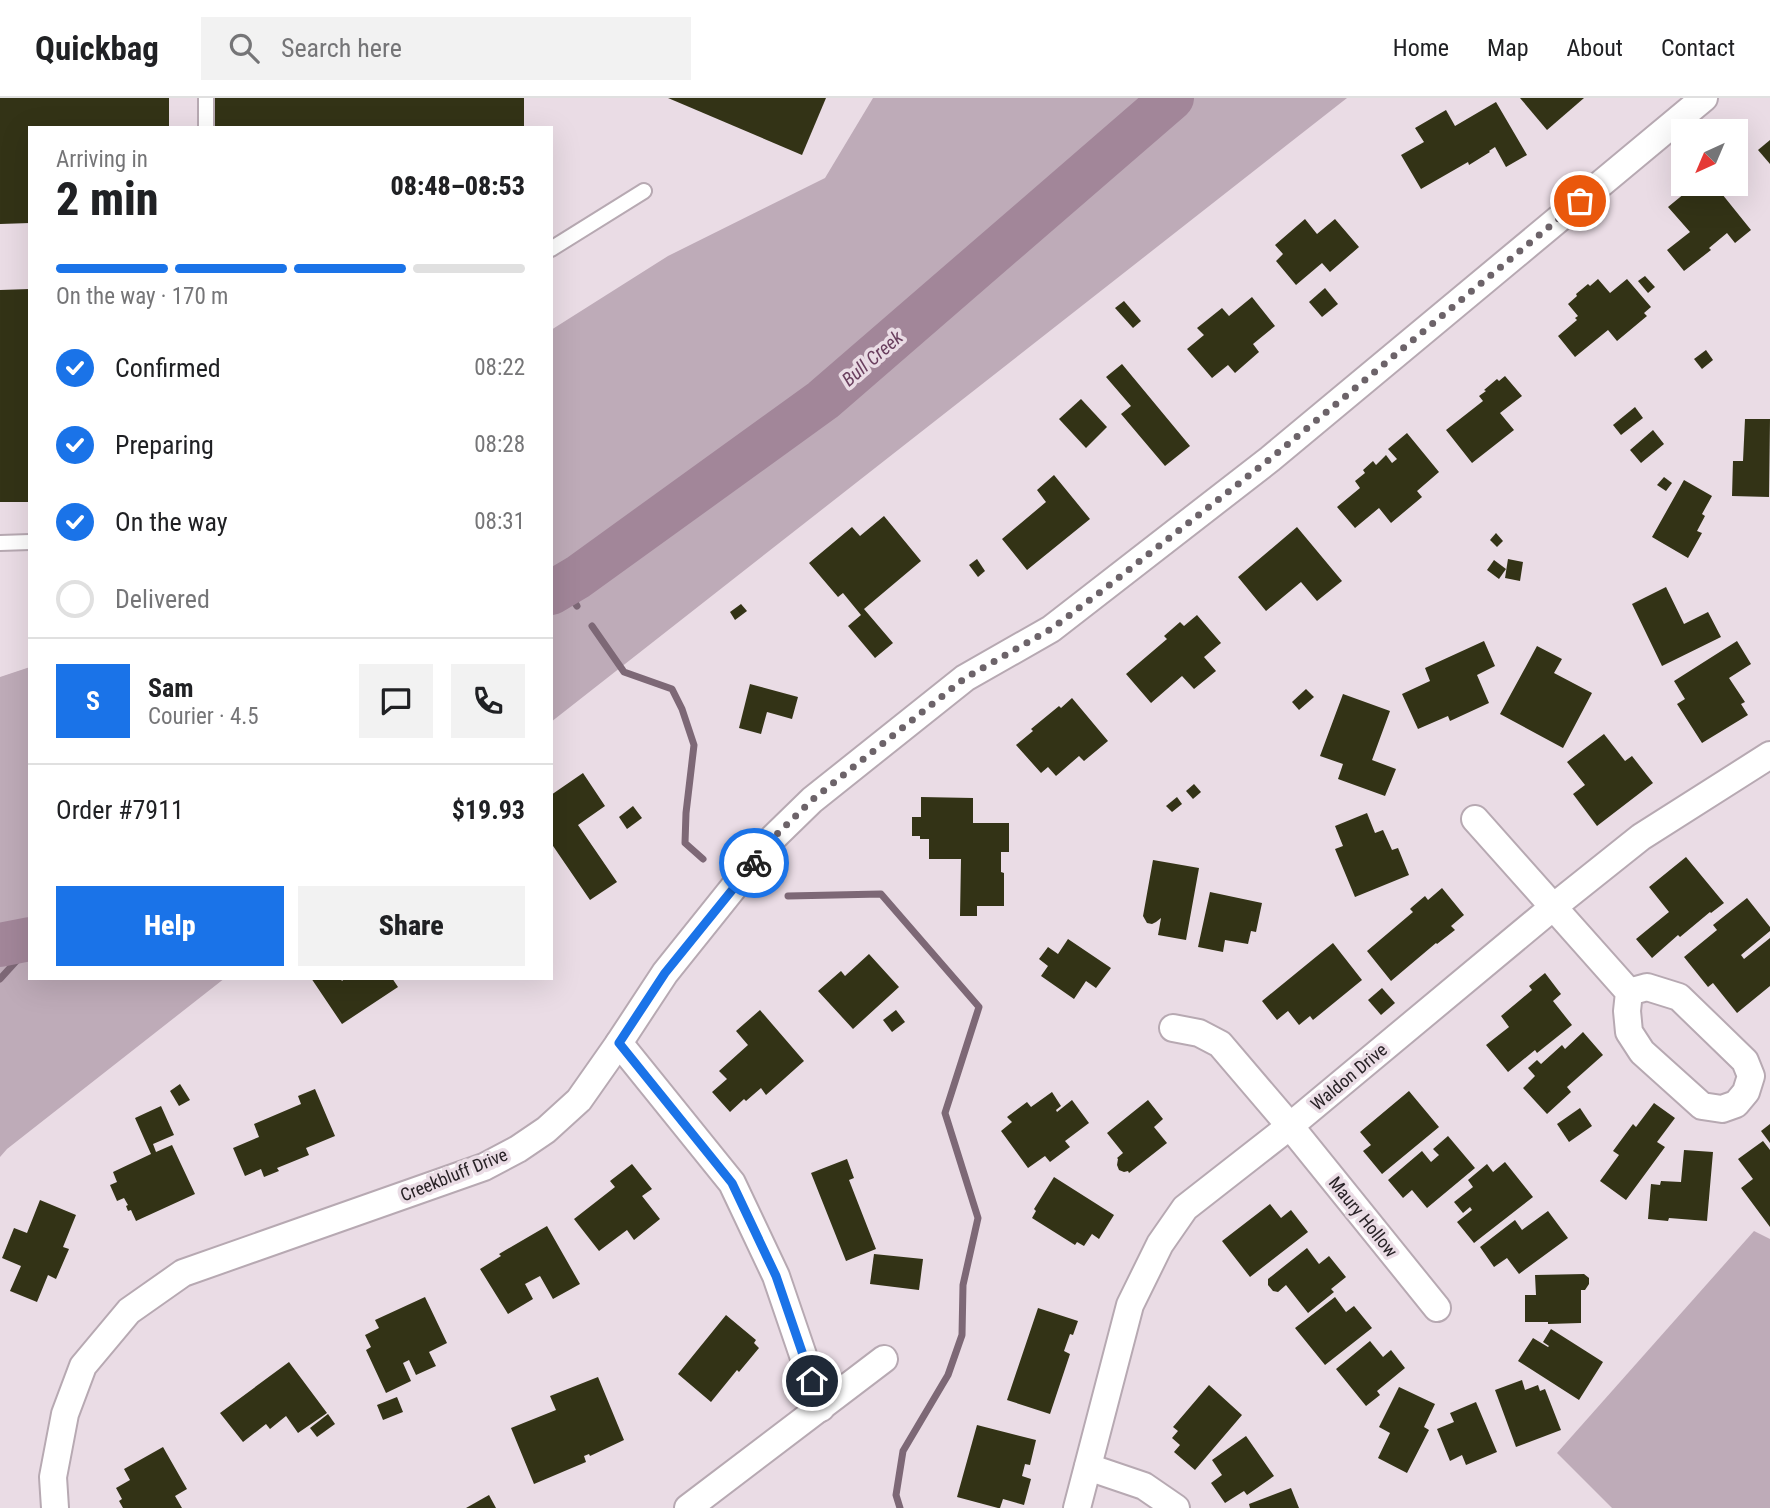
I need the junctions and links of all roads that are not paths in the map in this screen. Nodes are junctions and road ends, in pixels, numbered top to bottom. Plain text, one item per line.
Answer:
1 (206, 98) edge
2 (1704, 98) edge
3 (206, 126) edge
4 (644, 191) dead end
5 (553, 248) edge
6 (28, 542) edge
7 (0, 544) edge
8 (1770, 755) edge
9 (1475, 819) dead end
10 (1552, 908) junction
11 (1629, 992) junction
12 (1173, 1028) dead end
13 (619, 1043) junction
14 (1290, 1126) junction
15 (1437, 1307) dead end
16 (884, 1359) dead end
17 (821, 1408) junction
18 (1088, 1467) junction
19 (55, 1508) edge
20 (688, 1508) edge
21 (1077, 1508) edge
22 (1176, 1508) edge

1 - 3 lane
2 - 13 street, Creekbluff Drive
4 - 5 lane
6 - 7 lane
8 - 10 street, Waldon Drive
9 - 10 street
10 - 11 street
10 - 14 street, Waldon Drive
11 - 11 street
12 - 14 street, Maury Hollow
13 - 17 street
13 - 19 street, Creekbluff Drive
14 - 15 street, Maury Hollow
14 - 18 street, Waldon Drive
16 - 17 street
17 - 20 street
18 - 21 street, Waldon Drive
18 - 22 street

